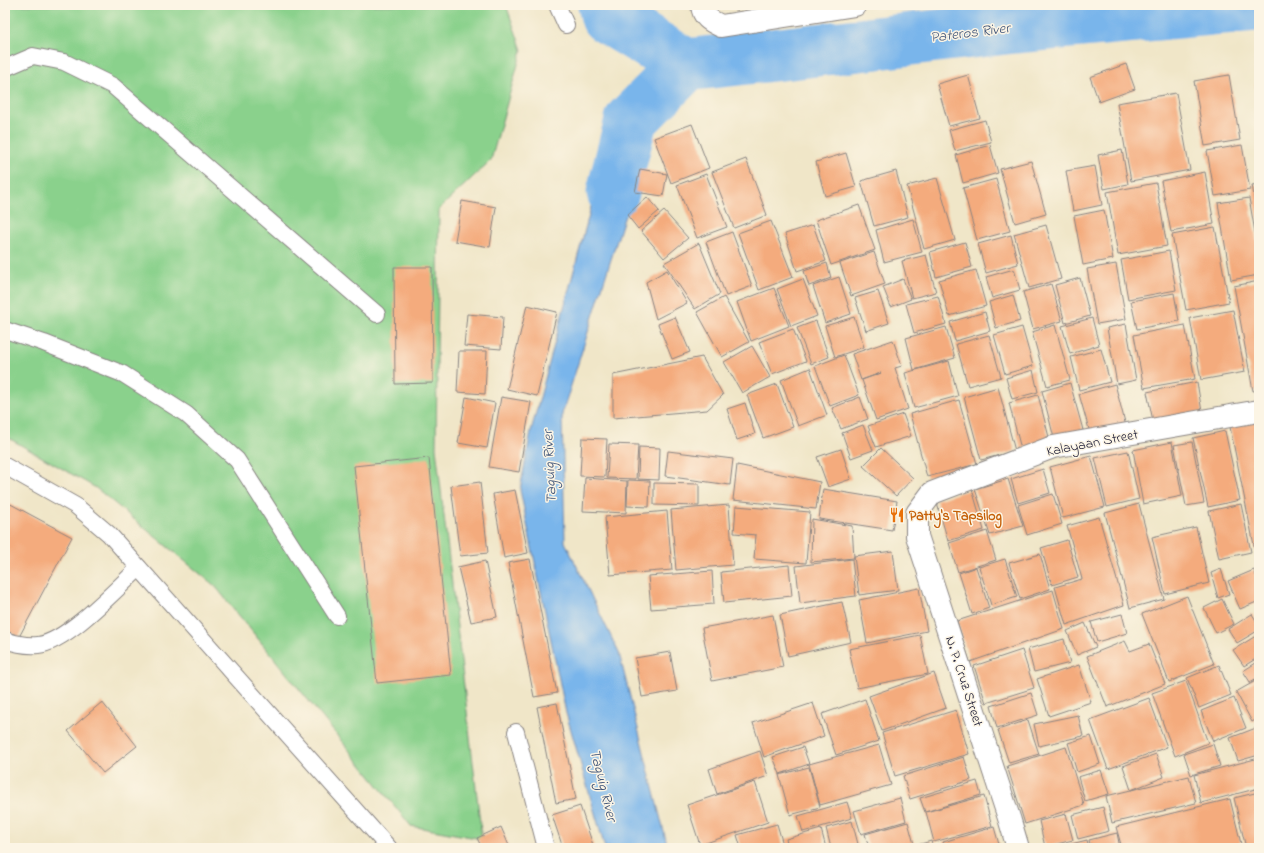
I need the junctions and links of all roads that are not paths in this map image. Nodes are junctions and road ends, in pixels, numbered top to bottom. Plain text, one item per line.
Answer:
1 (557, 5) edge
2 (702, 5) edge
3 (855, 5) edge
4 (566, 26) dead end
5 (5, 68) edge
6 (377, 314) dead end
7 (5, 330) edge
8 (1259, 411) edge
9 (5, 466) edge
10 (918, 513) joint
11 (139, 568) junction
12 (337, 616) dead end
13 (5, 640) edge
14 (516, 732) dead end
15 (389, 848) edge
16 (546, 848) edge
17 (1018, 848) edge

1 - 4 lane
2 - 3 street
5 - 6 lane
7 - 12 lane
8 - 10 street, Kalayaan Street
9 - 11 lane
10 - 17 street, N. P. Cruz Street
11 - 13 lane
11 - 15 lane
14 - 16 lane

